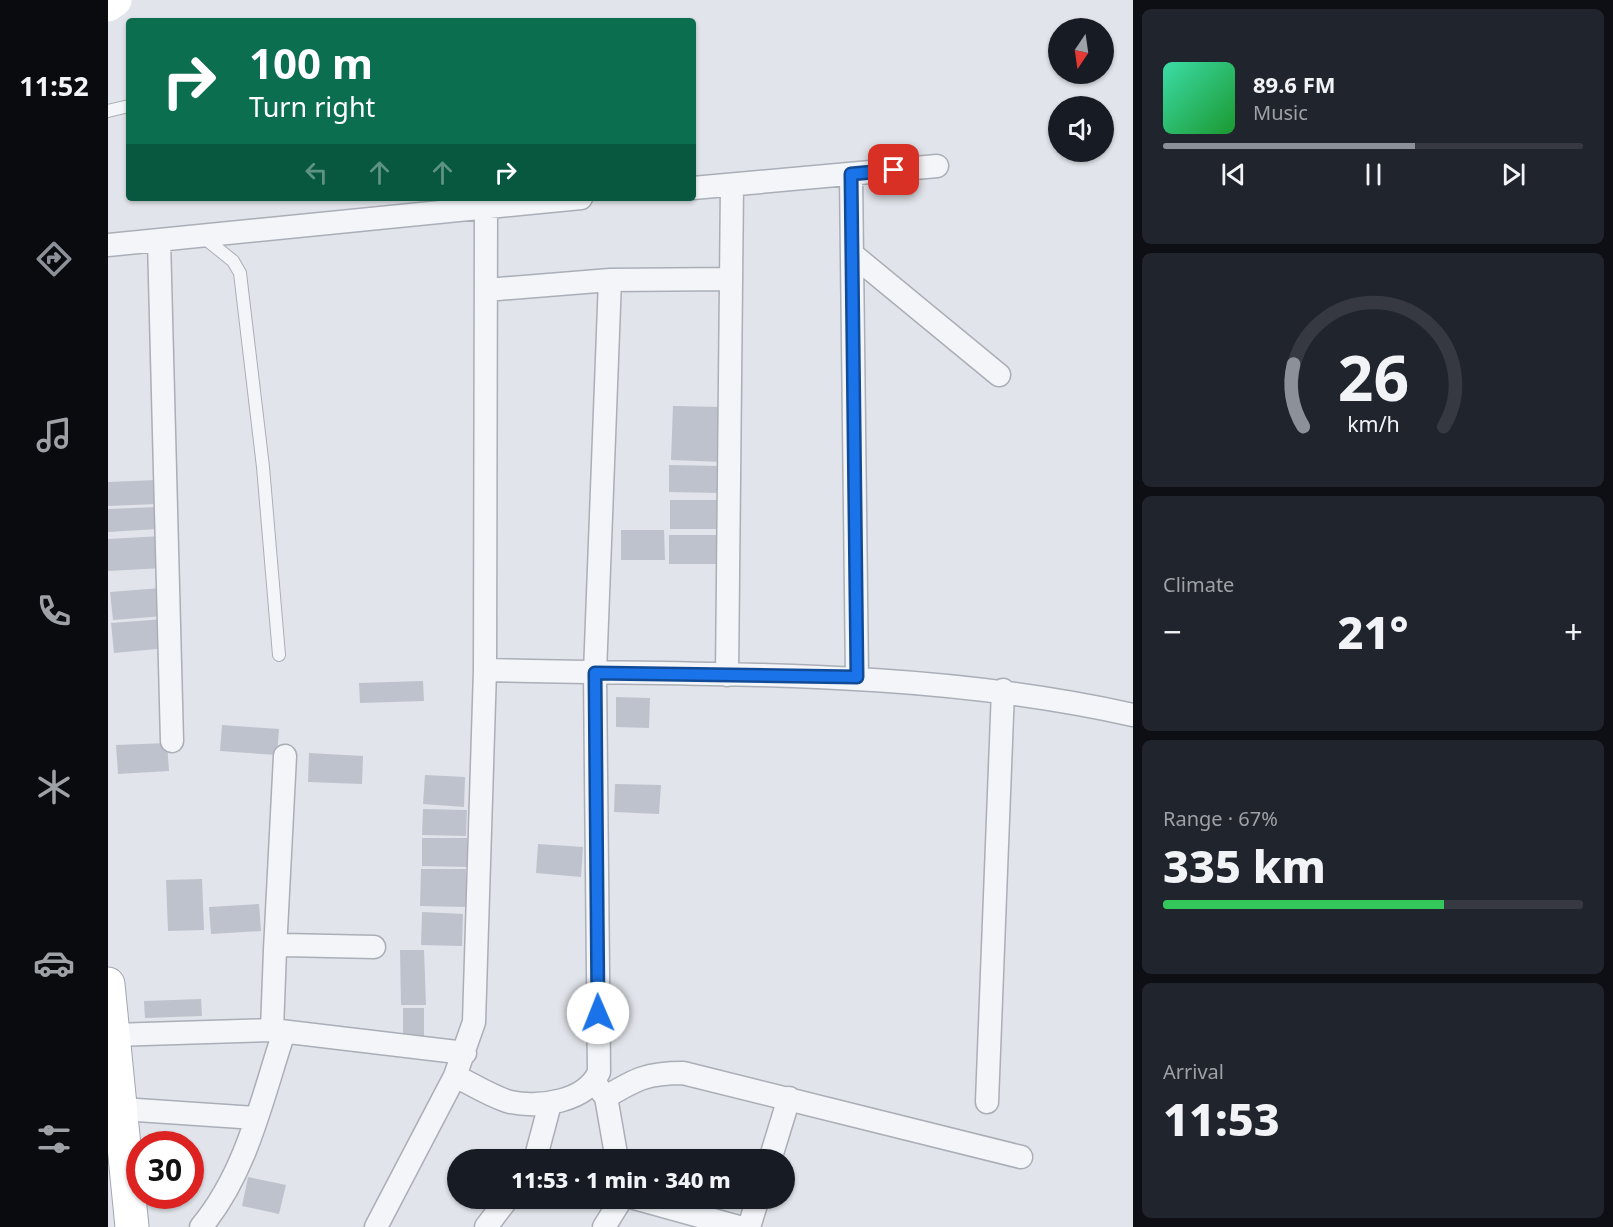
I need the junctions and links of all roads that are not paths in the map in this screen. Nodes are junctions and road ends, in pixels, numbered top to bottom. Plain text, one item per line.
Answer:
1 (115, 0) edge
2 (108, 5) edge
3 (126, 107) edge
4 (108, 111) edge
5 (937, 166) dead end
6 (851, 174) junction
7 (732, 184) junction
8 (696, 188) edge
9 (545, 201) edge
10 (486, 206) junction
11 (201, 236) junction
12 (159, 240) junction
13 (108, 245) edge
14 (852, 254) junction
15 (731, 279) junction
16 (610, 280) junction
17 (486, 290) junction
18 (999, 375) dead end
19 (279, 655) dead end
20 (485, 670) junction
21 (595, 673) junction
22 (728, 675) junction
23 (857, 677) junction
24 (1003, 690) junction
25 (1133, 715) edge
26 (172, 741) dead end
27 (285, 756) dead end
28 (374, 947) dead end
29 (275, 950) junction
30 (108, 984) edge
31 (278, 1031) junction
32 (113, 1035) junction
33 (465, 1053) junction
34 (455, 1076) junction
35 (600, 1090) junction
36 (789, 1098) junction
37 (987, 1102) dead end
38 (550, 1104) junction
39 (122, 1109) junction
40 (255, 1118) junction
41 (538, 1149) edge
42 (614, 1149) edge
43 (773, 1149) edge
44 (1021, 1157) dead end
45 (500, 1209) edge
46 (615, 1209) edge
47 (674, 1209) edge
48 (755, 1209) edge
49 (132, 1227) edge
50 (201, 1227) edge
51 (375, 1227) edge
52 (486, 1227) edge
53 (604, 1227) edge
54 (739, 1227) edge
55 (749, 1227) edge

1 - 2 main road
3 - 4 lane
5 - 6 street
6 - 7 street
6 - 14 street
7 - 8 street
7 - 15 street
9 - 10 street
10 - 11 street
10 - 17 street
11 - 12 street
11 - 19 lane
12 - 13 street
12 - 26 street
14 - 18 street
14 - 23 street
15 - 16 street
15 - 22 street
16 - 17 street
16 - 21 street
17 - 20 street
20 - 21 street
20 - 33 street
21 - 22 street
21 - 35 street
22 - 23 street
23 - 24 street
24 - 25 street
24 - 37 street
27 - 29 street
28 - 29 street
29 - 31 street
30 - 32 main road
31 - 32 street
31 - 33 street
31 - 40 street
32 - 39 main road
33 - 34 street
34 - 38 street
34 - 51 street
35 - 36 street
35 - 38 street
35 - 42 street
36 - 43 street
36 - 44 street
38 - 41 street
39 - 40 street
39 - 49 main road
40 - 50 street
45 - 52 street
46 - 53 street
47 - 54 street
48 - 55 street

